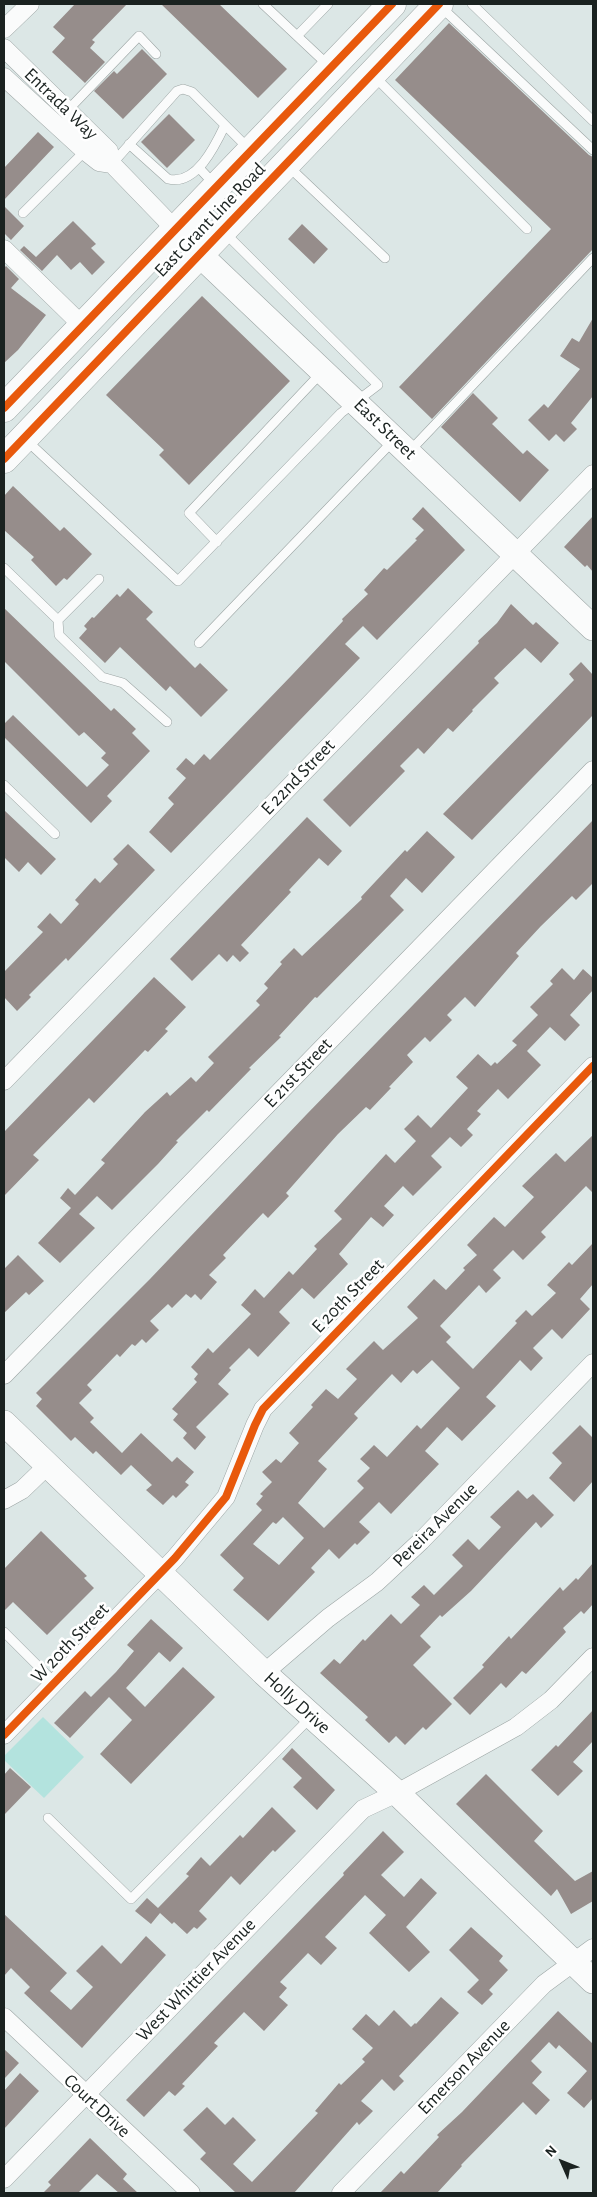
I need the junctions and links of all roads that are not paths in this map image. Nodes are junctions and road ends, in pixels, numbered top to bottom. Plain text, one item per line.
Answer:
1 (30, 4) edge
2 (263, 4) edge
3 (328, 4) edge
4 (392, 4) edge
5 (439, 4) edge
6 (472, 4) edge
7 (4, 29) edge
8 (297, 36) junction
9 (4, 48) edge
10 (156, 54) dead end
11 (331, 68) junction
12 (372, 74) junction
13 (4, 77) edge
14 (68, 110) junction
15 (593, 121) edge
16 (225, 125) junction
17 (129, 144) junction
18 (593, 150) edge
19 (85, 151) junction
20 (252, 151) junction
21 (112, 164) junction
22 (286, 164) junction
23 (200, 166) junction
24 (217, 187) junction
25 (22, 213) dead end
26 (177, 229) junction
27 (527, 229) dead end
28 (222, 231) junction
29 (4, 249) edge
30 (200, 254) junction
31 (385, 258) dead end
32 (593, 258) edge
33 (83, 326) junction
34 (323, 371) junction
35 (348, 407) junction
36 (4, 408) edge
37 (24, 438) junction
38 (402, 446) junction
39 (4, 459) edge
40 (593, 474) edge
41 (217, 542) junction
42 (515, 554) junction
43 (4, 568) edge
44 (99, 579) dead end
45 (58, 620) junction
46 (593, 628) edge
47 (199, 643) dead end
48 (167, 722) dead end
49 (593, 770) edge
50 (4, 785) edge
51 (55, 834) dead end
52 (593, 1066) edge
53 (4, 1081) edge
54 (593, 1363) edge
55 (4, 1375) edge
56 (4, 1423) edge
57 (48, 1465) junction
58 (4, 1500) edge
59 (160, 1573) junction
60 (4, 1632) edge
61 (593, 1657) edge
62 (264, 1673) junction
63 (55, 1683) junction
64 (312, 1716) junction
65 (4, 1736) edge
66 (398, 1792) junction
67 (48, 1818) dead end
68 (584, 1956) edge
69 (593, 1981) edge
70 (4, 2017) edge
71 (84, 2094) junction
72 (4, 2179) edge
73 (191, 2193) edge
74 (341, 2193) edge

1 - 7 street
2 - 8 lane
3 - 8 lane
4 - 11 main road, East Grant Line Road
5 - 12 main road, East Grant Line Road
5 - 18 lane
6 - 15 lane
8 - 11 lane
9 - 14 street, Entrada Way
10 - 14 lane
11 - 20 main road, East Grant Line Road
12 - 22 main road, East Grant Line Road
12 - 27 lane
13 - 19 street, Entrada Way
14 - 21 street, Entrada Way
16 - 17 lane
16 - 20 lane
16 - 23 lane
17 - 21 lane
17 - 23 lane
19 - 21 street, Entrada Way
19 - 25 lane
20 - 24 main road, East Grant Line Road
21 - 26 street, Entrada Way
22 - 28 main road, East Grant Line Road
22 - 31 lane
23 - 24 lane
24 - 26 main road, East Grant Line Road
26 - 30 street, East Street
26 - 33 main road, East Grant Line Road
28 - 30 main road, East Grant Line Road
28 - 35 lane
29 - 33 street
30 - 34 street, East Street
30 - 37 main road, East Grant Line Road
32 - 38 lane
33 - 36 main road, East Grant Line Road
34 - 35 street, East Street
34 - 41 lane
35 - 38 street, East Street
35 - 41 lane
37 - 39 main road, East Grant Line Road
37 - 41 lane
38 - 42 street, East Street
38 - 47 lane
40 - 42 street, E 22nd Street
42 - 46 street, East Street
42 - 53 street, E 22nd Street
43 - 45 lane
44 - 45 lane
45 - 48 lane
49 - 55 street, E 21st Street
50 - 51 lane
52 - 59 street, E 20th Street
54 - 62 street, Pereira Avenue
56 - 57 street, Holly Drive
57 - 58 street
57 - 59 street, Holly Drive
59 - 62 street, Holly Drive
59 - 63 street, W 20th Street
60 - 63 lane
61 - 66 street, West Whittier Avenue
62 - 64 street, Holly Drive
63 - 65 street, W 20th Street
64 - 66 street, Holly Drive
64 - 67 lane
66 - 68 street, Holly Drive
66 - 71 street, West Whittier Avenue
68 - 69 street, Holly Drive
68 - 74 street, Emerson Avenue
70 - 71 street, Court Drive
71 - 72 street, West Whittier Avenue
71 - 73 street, Court Drive

